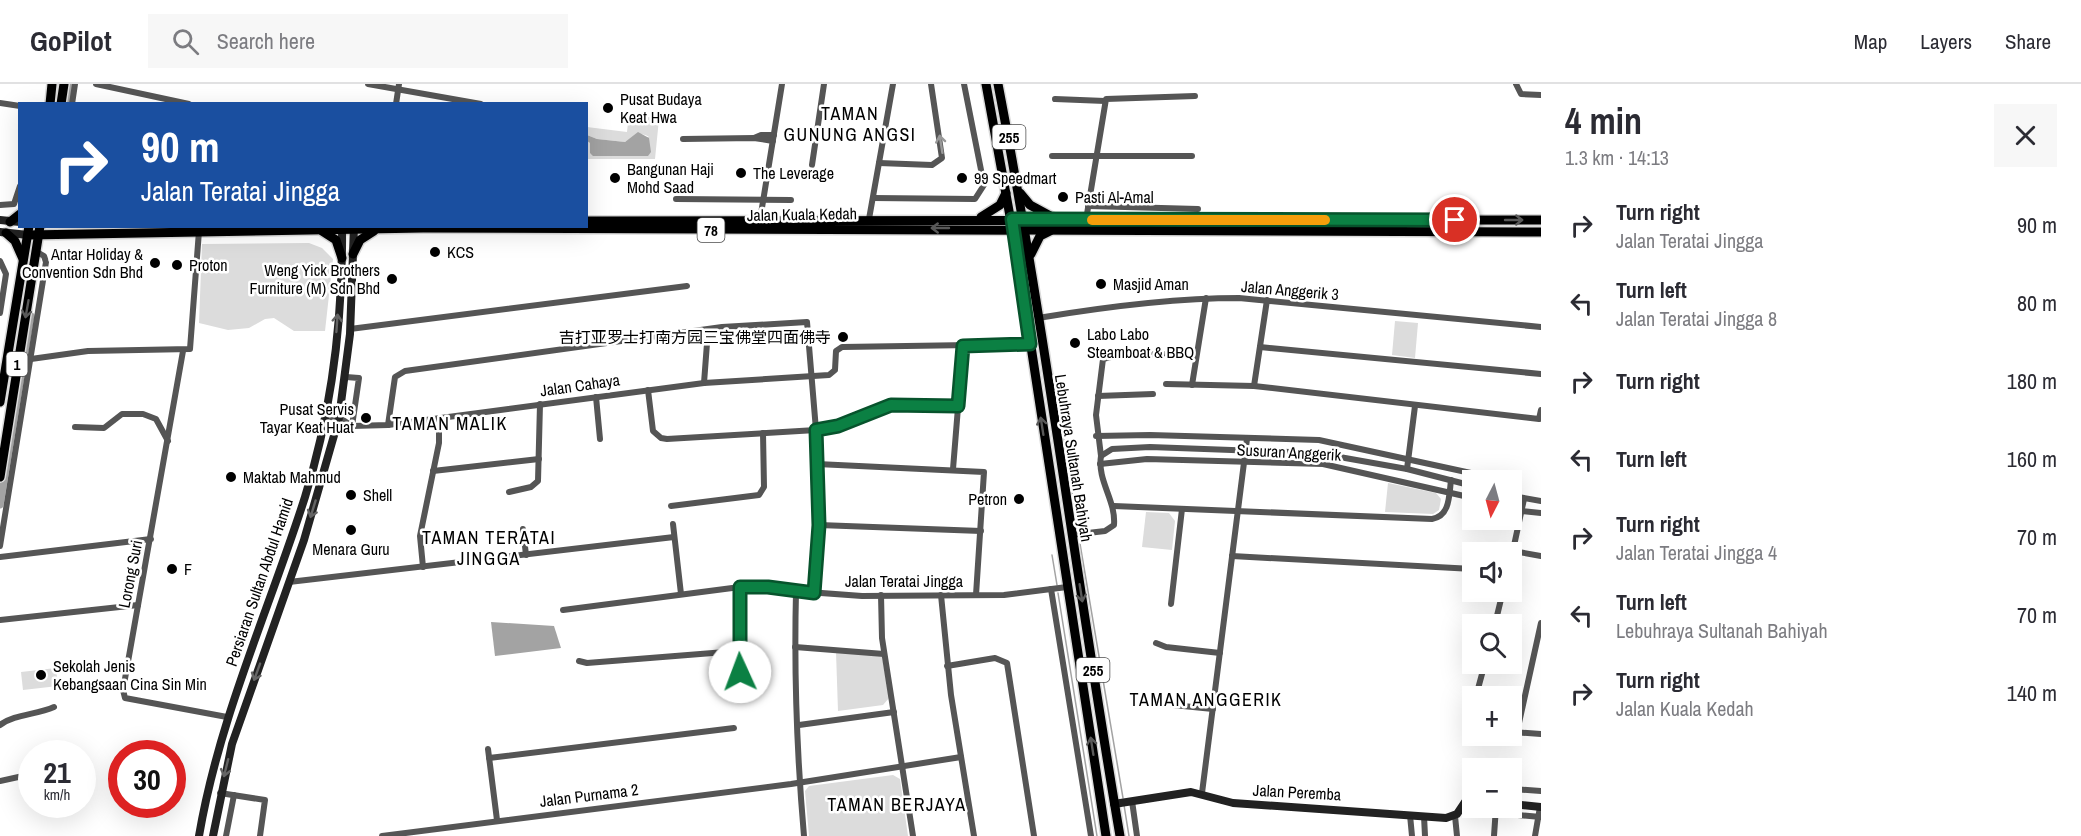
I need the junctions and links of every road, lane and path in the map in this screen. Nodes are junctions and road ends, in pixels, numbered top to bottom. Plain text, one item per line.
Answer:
1 (52, 84) edge
2 (64, 84) edge
3 (75, 84) edge
4 (96, 84) edge
5 (368, 84) edge
6 (782, 84) edge
7 (824, 84) edge
8 (893, 84) edge
9 (931, 84) edge
10 (964, 84) edge
11 (986, 84) edge
12 (999, 84) edge
13 (1516, 84) edge
14 (399, 87) edge
15 (1195, 96) dead end
16 (1541, 96) edge
17 (1055, 99) dead end
18 (1105, 101) junction
19 (50, 102) edge
20 (61, 102) edge
21 (72, 102) edge
22 (180, 102) edge
23 (396, 102) edge
24 (471, 102) edge
25 (0, 103) edge
26 (18, 106) edge
27 (773, 138) junction
28 (683, 139) dead end
29 (1052, 156) dead end
30 (1192, 156) dead end
31 (1096, 158) junction
32 (879, 163) junction
33 (812, 165) dead end
34 (1006, 190) junction
35 (1018, 190) junction
36 (18, 192) edge
37 (873, 198) junction
38 (676, 199) dead end
39 (763, 200) junction
40 (791, 200) dead end
41 (0, 205) edge
42 (1088, 206) junction
43 (1198, 209) dead end
44 (869, 219) junction
45 (975, 219) junction
46 (1024, 219) junction
47 (1056, 219) junction
48 (0, 220) edge
49 (760, 220) junction
50 (1086, 220) junction
51 (1178, 220) junction
52 (1541, 220) edge
53 (588, 221) edge
54 (15, 222) edge
55 (853, 224) junction
56 (1012, 224) junction
57 (588, 227) edge
58 (354, 228) edge
59 (537, 228) edge
60 (342, 229) edge
61 (998, 229) junction
62 (1026, 229) junction
63 (199, 230) junction
64 (379, 230) junction
65 (1058, 230) junction
66 (28, 231) edge
67 (40, 231) edge
68 (319, 231) junction
69 (3, 232) edge
70 (1178, 232) junction
71 (1541, 232) edge
72 (60, 233) junction
73 (37, 252) junction
74 (353, 254) junction
75 (1017, 255) junction
76 (342, 258) junction
77 (0, 261) edge
78 (24, 261) junction
79 (1031, 264) junction
80 (687, 286) dead end
81 (1206, 298) junction
82 (1267, 300) junction
83 (0, 313) edge
84 (1038, 318) junction
85 (1541, 327) edge
86 (350, 329) junction
87 (708, 330) junction
88 (1030, 344) junction
89 (963, 346) junction
90 (1260, 347) junction
91 (183, 351) junction
92 (1163, 354) dead end
93 (31, 359) junction
94 (1541, 374) edge
95 (812, 376) junction
96 (346, 377) junction
97 (704, 383) junction
98 (1166, 384) dead end
99 (1192, 385) junction
100 (1254, 387) junction
101 (648, 390) junction
102 (1153, 394) dead end
103 (1098, 396) junction
104 (596, 397) junction
105 (0, 402) edge
106 (540, 404) junction
107 (958, 406) junction
108 (1415, 406) junction
109 (1541, 410) edge
110 (1052, 414) junction
111 (326, 416) junction
112 (339, 418) junction
113 (439, 418) junction
114 (388, 425) junction
115 (352, 426) junction
116 (75, 427) dead end
117 (816, 430) junction
118 (335, 433) junction
119 (763, 433) junction
120 (1150, 435) junction
121 (1096, 436) junction
122 (600, 439) dead end
123 (1247, 439) junction
124 (1319, 440) junction
125 (168, 441) junction
126 (1150, 447) junction
127 (1245, 451) junction
128 (1317, 453) junction
129 (1046, 455) junction
130 (1408, 458) junction
131 (539, 459) junction
132 (1148, 459) junction
133 (1101, 460) junction
134 (1244, 462) junction
135 (817, 464) junction
136 (1060, 464) junction
137 (952, 470) junction
138 (1407, 470) junction
139 (433, 471) junction
140 (1462, 471) edge
141 (0, 477) edge
142 (1451, 480) junction
143 (1462, 483) edge
144 (508, 492) dead end
145 (1449, 492) junction
146 (1462, 495) edge
147 (1524, 499) joint
148 (1541, 501) edge
149 (671, 506) dead end
150 (1114, 506) junction
151 (1182, 509) junction
152 (1238, 511) junction
153 (1522, 511) joint
154 (1541, 513) edge
155 (673, 524) dead end
156 (819, 525) junction
157 (523, 529) dead end
158 (981, 531) junction
159 (1071, 535) junction
160 (674, 537) junction
161 (1060, 537) junction
162 (151, 539) junction
163 (0, 546) edge
164 (1522, 554) edge
165 (526, 555) junction
166 (1232, 556) junction
167 (1541, 556) edge
168 (0, 557) edge
169 (423, 567) junction
170 (1462, 567) edge
171 (289, 582) junction
172 (740, 587) junction
173 (1067, 587) junction
174 (1052, 589) junction
175 (796, 592) junction
176 (814, 593) junction
177 (681, 594) junction
178 (880, 595) junction
179 (941, 595) junction
180 (976, 595) junction
181 (1171, 604) dead end
182 (138, 606) junction
183 (563, 610) dead end
184 (0, 620) edge
185 (1541, 623) edge
186 (1156, 643) dead end
187 (795, 647) junction
188 (738, 651) junction
189 (1220, 653) junction
190 (884, 654) junction
191 (579, 662) dead end
192 (947, 666) junction
193 (740, 672) dead end
194 (233, 702) junction
195 (1522, 703) edge
196 (1173, 705) dead end
197 (245, 706) junction
198 (54, 707) dead end
199 (1212, 710) junction
200 (894, 712) junction
201 (227, 717) junction
202 (0, 725) edge
203 (799, 725) junction
204 (734, 728) dead end
205 (1522, 733) edge
206 (1541, 734) edge
207 (488, 749) dead end
208 (961, 757) junction
209 (489, 758) junction
210 (902, 767) junction
211 (18, 777) edge
212 (0, 781) edge
213 (799, 783) junction
214 (1522, 790) edge
215 (1531, 790) junction
216 (1541, 791) edge
217 (220, 794) junction
218 (1202, 794) junction
219 (234, 795) junction
220 (1124, 802) junction
221 (1522, 805) edge
222 (1529, 806) junction
223 (1462, 807) edge
224 (1541, 807) edge
225 (1522, 814) edge
226 (1410, 815) junction
227 (1462, 815) edge
228 (1424, 816) junction
229 (1540, 817) edge
230 (1495, 818) edge
231 (497, 820) junction
232 (199, 836) edge
233 (213, 836) edge
234 (226, 836) edge
235 (260, 836) edge
236 (382, 836) edge
237 (804, 836) edge
238 (913, 836) edge
239 (974, 836) edge
240 (1034, 836) edge
241 (1092, 836) edge
242 (1106, 836) edge
243 (1120, 836) edge
244 (1137, 836) edge
245 (1412, 836) edge
246 (1425, 836) edge
247 (1457, 836) edge
248 (1494, 836) edge
249 (1535, 836) edge

1 - 19 main road
2 - 20 main road
3 - 21 street
4 - 22 street
5 - 14 street
6 - 27 street
7 - 33 street
8 - 32 street
32 -> 9 street
10 - 37 street
11 - 34 main road, Lebuhraya Sultanah Bahiyah / 255
12 - 35 main road, Lebuhraya Sultanah Bahiyah / 255
13 - 16 street
14 - 23 street
14 - 24 street
15 - 18 street
17 - 18 street
18 - 31 street
25 - 26 street
27 - 28 street
27 - 39 street
29 - 31 street
30 - 31 street
31 - 42 street
32 - 37 street
34 - 45 main road
34 - 56 main road, Lebuhraya Sultanah Bahiyah / 255
35 - 46 main road, Lebuhraya Sultanah Bahiyah / 255
35 - 47 main road
36 - 41 street
37 - 44 street
38 - 39 street
39 - 40 street
39 - 49 street
42 - 43 street
42 - 50 street
44 - 45 main road, Jalan Kuala Kedah / 78
44 - 55 main road, Jalan Kuala Kedah / 78
45 - 56 main road, Jalan Kuala Kedah / 78
46 - 47 main road, Jalan Kuala Kedah / 78
46 - 56 main road, Jalan Kuala Kedah / 78
46 - 62 main road, Lebuhraya Sultanah Bahiyah / 255
47 - 50 main road, Jalan Kuala Kedah / 78
48 - 54 main road
49 - 53 main road, Jalan Kuala Kedah / 78
49 - 55 main road, Jalan Kuala Kedah / 78
50 - 51 main road, Jalan Kuala Kedah / 78
51 -> 52 main road, Jalan Kuala Kedah / 78
51 - 70 main road
55 - 57 main road, Jalan Kuala Kedah / 78
61 -> 55 main road, Jalan Kuala Kedah / 78
56 - 61 main road, Jalan Kuala Kedah / 78
56 - 62 main road, Jalan Kuala Kedah / 78
56 - 75 main road, Lebuhraya Sultanah Bahiyah / 255
58 - 60 main road, Jalan Kuala Kedah / 78
58 - 64 main road, Jalan Kuala Kedah / 78
58 - 74 main road, Persiaran Sultan Abdul Hamid
59 - 64 main road, Jalan Kuala Kedah / 78
60 - 68 main road, Jalan Kuala Kedah / 78
60 - 76 main road, Persiaran Sultan Abdul Hamid
61 - 75 main road
62 - 65 main road, Jalan Kuala Kedah / 78
62 - 79 main road, Lebuhraya Sultanah Bahiyah / 255
63 - 68 main road, Jalan Kuala Kedah / 78
63 - 72 main road, Jalan Kuala Kedah / 78
63 - 91 street, Lorong Suri
64 - 74 main road
65 - 70 main road, Jalan Kuala Kedah / 78
65 - 79 main road
66 - 67 main road, Jalan Kuala Kedah / 78
66 - 69 main road
66 - 78 main road, 1
67 - 72 main road, Jalan Kuala Kedah / 78
67 - 73 main road, 1
68 - 76 main road
69 - 78 main road
70 - 71 main road, Jalan Kuala Kedah / 78
72 - 73 main road
73 - 93 street
73 -> 141 main road, 1
74 - 86 main road, Persiaran Sultan Abdul Hamid
75 - 88 main road, Lebuhraya Sultanah Bahiyah / 255
111 -> 76 main road, Persiaran Sultan Abdul Hamid
77 - 83 street
78 - 105 main road, 1
79 - 84 main road, Lebuhraya Sultanah Bahiyah / 255
80 - 86 street
81 - 82 street, Jalan Anggerik 3
81 - 84 street, Jalan Anggerik 3
81 - 99 street
82 - 85 street, Jalan Anggerik 3
82 - 90 street
84 - 110 main road, Lebuhraya Sultanah Bahiyah / 255
86 - 96 main road, Persiaran Sultan Abdul Hamid
87 - 95 street
87 - 97 street
87 - 114 street
88 - 89 street
129 -> 88 main road, Lebuhraya Sultanah Bahiyah / 255
89 - 95 street
89 - 107 street
90 - 94 street
90 - 100 street
91 - 93 street
91 - 125 street, Lorong Suri
92 - 103 street
93 - 163 street
95 - 97 street, Jalan Cahaya
95 - 117 street
96 - 112 main road, Persiaran Sultan Abdul Hamid
96 - 115 street
97 - 101 street, Jalan Cahaya
98 - 99 street
99 - 100 street
100 - 108 street
101 - 104 street, Jalan Cahaya
101 - 119 street
102 - 103 street
103 - 121 street
104 - 106 street, Jalan Cahaya
104 - 122 street
106 - 113 street, Jalan Cahaya
106 - 131 street
107 - 117 street
107 - 137 street
108 - 109 street
108 - 130 street
110 - 129 main road
110 - 136 main road, Lebuhraya Sultanah Bahiyah / 255
111 - 112 street
111 - 194 main road, Persiaran Sultan Abdul Hamid
112 - 115 street
112 - 118 main road, Persiaran Sultan Abdul Hamid
113 - 114 street, Jalan Cahaya
113 - 139 street
114 - 115 street, Jalan Cahaya
115 - 118 street, Jalan Cahaya
116 - 125 street
117 - 119 street
117 - 135 street
118 -> 171 main road, Persiaran Sultan Abdul Hamid
119 - 149 street
120 - 121 street
120 - 123 street
120 - 126 street
121 - 133 street
123 - 124 street
123 - 127 street
124 - 128 street
124 - 130 street
125 - 162 street, Lorong Suri
126 - 127 street
126 - 132 street
126 - 133 street
127 - 128 street
127 - 134 street
128 - 138 street
129 - 161 main road, Lebuhraya Sultanah Bahiyah / 255
130 - 138 street
130 - 140 street
131 - 139 street
131 - 144 street
132 - 133 street, Susuran Anggerik
132 - 134 street, Susuran Anggerik
133 - 150 street
134 - 145 street, Susuran Anggerik
134 - 152 street
135 - 137 street
135 - 156 street
136 - 159 main road, Lebuhraya Sultanah Bahiyah / 255
136 - 161 main road
137 - 158 street
138 - 142 street
139 - 169 street
142 - 143 street
142 - 145 street
145 - 146 street, Susuran Anggerik
145 - 152 street
147 - 148 street
147 - 153 street
150 - 151 street
150 - 159 street
151 - 152 street
151 - 181 street
152 - 166 street
153 - 154 street
155 - 160 street
156 - 158 street
156 - 176 street
157 - 165 street
158 - 180 street
159 -> 220 main road, Lebuhraya Sultanah Bahiyah / 255
160 - 165 street
160 - 177 street
161 - 173 main road, Lebuhraya Sultanah Bahiyah / 255
162 - 168 street
162 - 182 street, Lorong Suri
164 - 167 street
165 - 169 street
166 - 170 street
166 - 189 street
169 - 171 street
171 -> 197 main road, Persiaran Sultan Abdul Hamid
172 - 175 street, Jalan Teratai Jingga
172 - 177 street, Jalan Teratai Jingga
172 - 188 street
173 - 174 street, Jalan Teratai Jingga
242 -> 173 main road, Lebuhraya Sultanah Bahiyah / 255
174 - 180 street, Jalan Teratai Jingga
174 - 241 street
175 - 176 street, Jalan Teratai Jingga
175 - 187 street
176 - 178 street, Jalan Teratai Jingga
177 - 183 street, Jalan Teratai Jingga
178 - 179 street, Jalan Teratai Jingga
178 - 190 street
179 - 180 street, Jalan Teratai Jingga
179 - 192 street
182 - 184 street
182 - 201 street, Lorong Suri
185 - 195 street
186 - 189 street
187 - 190 street
187 - 203 street
188 - 191 street
188 - 193 street
189 - 199 street
190 - 200 street
192 - 208 street
192 - 240 street
194 - 197 main road
194 - 201 main road, Persiaran Sultan Abdul Hamid
196 - 199 street
197 -> 217 main road, Persiaran Sultan Abdul Hamid
198 - 202 street
199 - 218 street
200 - 203 street
200 - 210 street
201 - 232 main road, Persiaran Sultan Abdul Hamid
203 - 213 street
204 - 209 street
205 - 206 street
207 - 209 street
208 - 210 street, Jalan Purnama 2
208 - 239 street
209 - 231 street
210 - 213 street, Jalan Purnama 2
210 - 238 street
211 - 212 street
213 - 231 street, Jalan Purnama 2
213 - 237 street
214 - 215 street
215 - 216 street
215 - 222 street
217 - 219 street
217 - 233 main road, Persiaran Sultan Abdul Hamid
218 - 220 main road, Jalan Peremba
218 - 226 main road, Jalan Peremba
219 - 234 street
219 - 235 street
220 - 243 main road, Lebuhraya Sultanah Bahiyah / 255
220 - 244 street
221 - 222 main road
222 - 224 main road
223 - 228 main road, Jalan Peremba
224 - 229 street
225 - 229 street
226 - 228 main road, Jalan Peremba
226 - 245 street
227 - 247 street
228 - 246 street
229 - 249 street
230 - 248 street
231 - 236 street, Jalan Purnama 2

